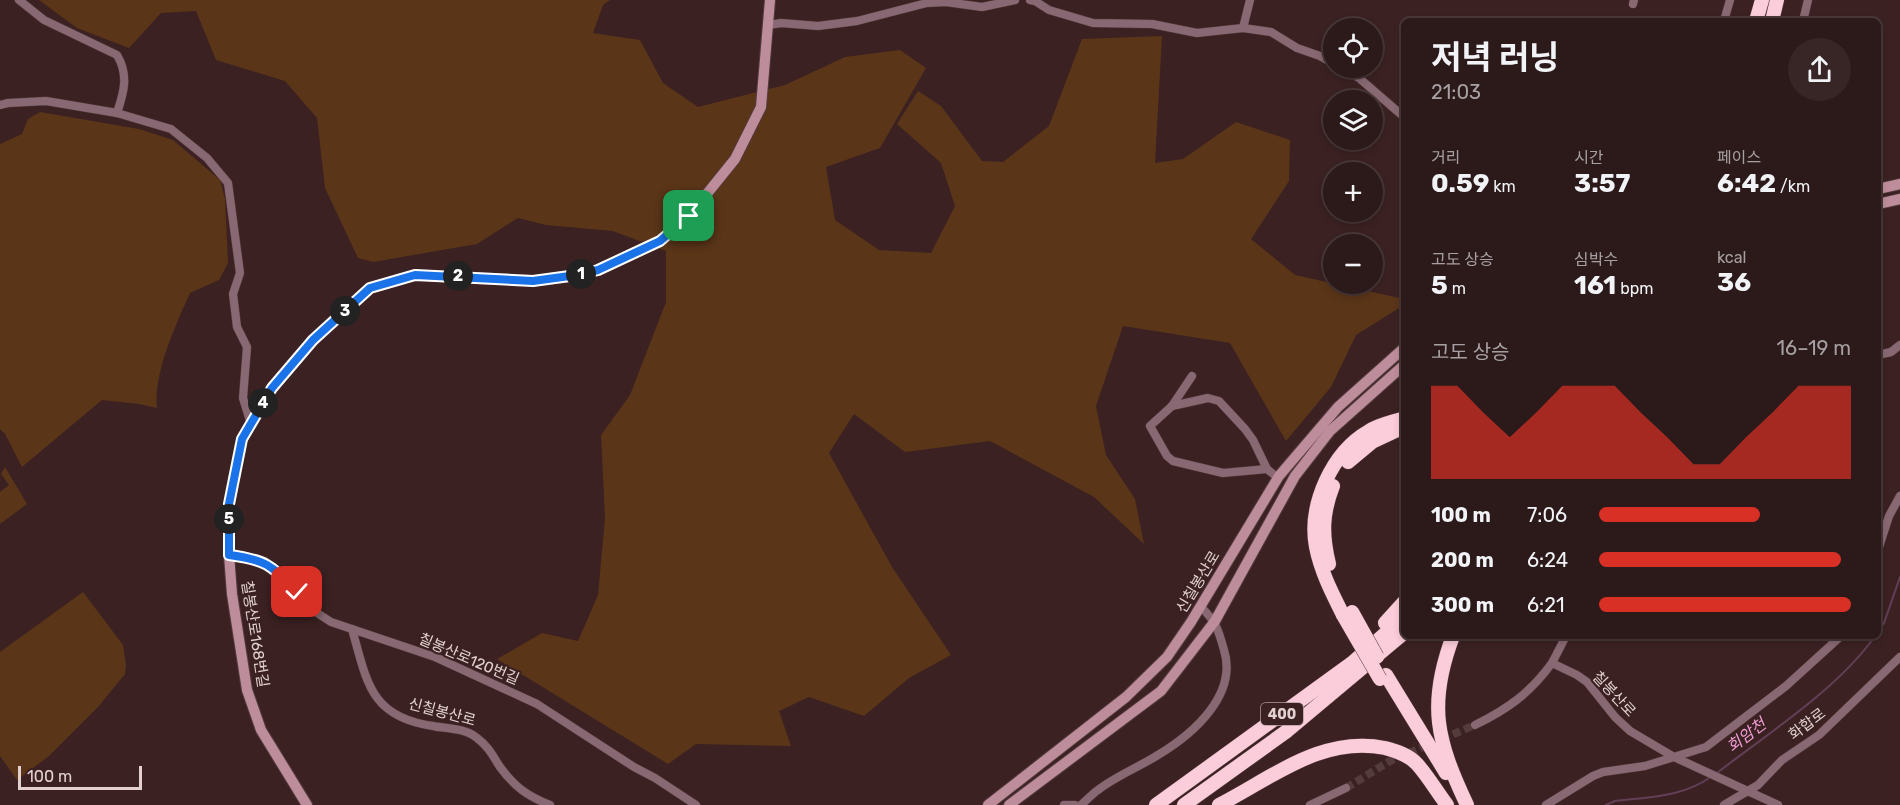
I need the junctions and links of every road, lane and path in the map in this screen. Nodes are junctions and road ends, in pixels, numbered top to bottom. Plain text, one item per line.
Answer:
1 (19, 0) edge
2 (770, 0) edge
3 (1015, 0) edge
4 (1030, 0) edge
5 (1250, 0) edge
6 (1730, 0) edge
7 (1762, 0) edge
8 (1777, 0) edge
9 (1808, 0) edge
10 (1725, 18) edge
11 (1757, 18) edge
12 (1773, 18) edge
13 (1804, 18) edge
14 (769, 25) junction
15 (1243, 28) junction
16 (1323, 58) edge
17 (1359, 78) edge
18 (0, 105) edge
19 (117, 113) junction
20 (1401, 114) edge
21 (1900, 184) edge
22 (1881, 188) edge
23 (1900, 199) edge
24 (1881, 203) edge
25 (1900, 345) edge
26 (1401, 351) edge
27 (1881, 354) edge
28 (1401, 368) edge
29 (1192, 376) dead end
30 (1172, 406) junction
31 (1401, 419) edge
32 (251, 424) junction
33 (1401, 428) edge
34 (1267, 470) junction
35 (1278, 478) junction
36 (1900, 496) edge
37 (1881, 541) edge
38 (229, 555) junction
39 (1401, 605) edge
40 (1201, 607) junction
41 (1347, 614) junction
42 (1401, 619) edge
43 (1215, 621) junction
44 (352, 629) junction
45 (1401, 636) edge
46 (1452, 639) edge
47 (1564, 639) edge
48 (1838, 639) edge
49 (1900, 657) edge
50 (1552, 663) junction
51 (1326, 682) junction
52 (1475, 725) tunnel mouth
53 (1674, 757) junction
54 (1443, 779) junction
55 (1346, 788) tunnel mouth
56 (1743, 790) junction
57 (308, 805) edge
58 (550, 805) edge
59 (696, 805) edge
60 (988, 805) edge
61 (1009, 805) edge
62 (1064, 805) edge
63 (1075, 805) edge
64 (1081, 805) edge
65 (1156, 805) edge
66 (1184, 805) edge
67 (1219, 805) edge
68 (1310, 805) edge
69 (1447, 805) edge
70 (1454, 805) edge
71 (1466, 805) edge
72 (1546, 805) edge
73 (1724, 805) edge
74 (1778, 805) edge

1 - 19 street
2 - 14 street, 칠봉산로168번길
3 - 14 street
4 - 15 street
5 - 15 street
6 - 10 street
7 - 11 highway
8 - 12 highway
9 - 13 street
14 - 32 street, 칠봉산로168번길
15 - 16 street
17 - 20 street
18 - 19 street
19 - 32 street
21 - 22 street
23 - 24 street
25 - 27 street
26 - 35 street, 신칠봉산로
28 - 43 street
29 - 30 street
30 - 34 street
30 - 34 street
31 - 41 highway
32 - 38 street, 칠봉산로168번길
33 - 41 highway
34 - 35 street
35 - 40 street, 신칠봉산로
36 - 37 street
38 - 44 street, 칠봉산로120번길
38 - 57 street, 칠봉산로168번길
39 - 51 highway
40 - 43 street
40 - 60 street, 신칠봉산로
41 - 54 highway, bridge
42 - 51 highway, 400
43 - 61 street
43 - 64 street
44 - 58 street, 신칠봉산로
44 - 59 street, 칠봉산로120번길
45 - 66 highway, 400
46 - 54 highway
47 - 50 street
48 - 53 street
49 - 56 street, 화합로
50 - 52 street
50 - 53 street, 칠봉산로
51 - 65 highway, 400
53 - 56 street, 칠봉산로
53 - 72 street
54 - 67 highway
54 - 69 highway
54 - 70 highway
54 - 71 highway
55 - 68 street
56 - 73 street, 화합로
56 - 74 street, 칠봉산로
62 - 63 street

